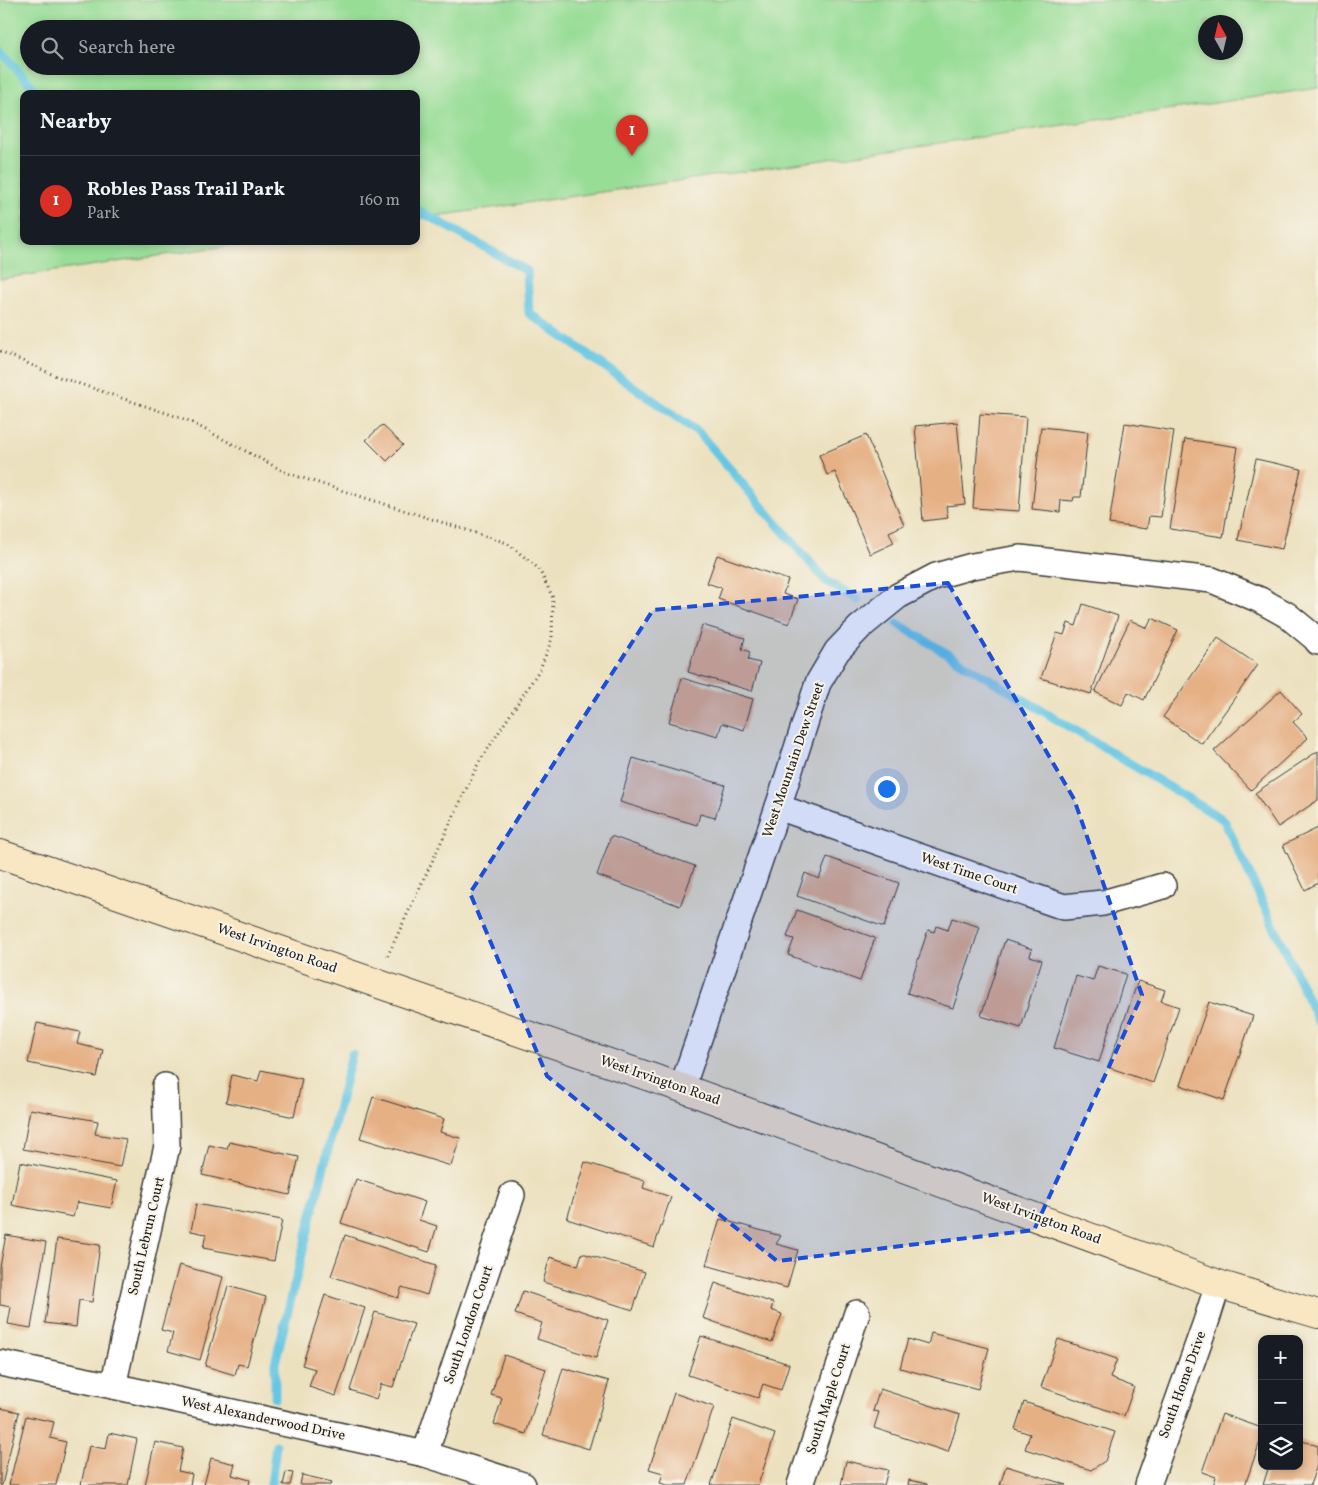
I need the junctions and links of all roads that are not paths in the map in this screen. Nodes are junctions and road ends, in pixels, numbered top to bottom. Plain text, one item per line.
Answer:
1 (1318, 642) edge
2 (778, 807) junction
3 (0, 854) edge
4 (1163, 886) dead end
5 (165, 1086) dead end
6 (682, 1088) junction
7 (512, 1195) dead end
8 (1218, 1284) junction
9 (857, 1313) dead end
10 (1318, 1314) edge
11 (0, 1363) edge
12 (113, 1386) junction
13 (425, 1454) junction
14 (523, 1485) edge
15 (800, 1485) edge
16 (1148, 1485) edge

1 - 2 street, West Mountain Dew Street
2 - 4 street, West Time Court
2 - 6 street, West Mountain Dew Street
3 - 6 main road, West Irvington Road
5 - 12 street, South Lebrun Court
6 - 8 main road, West Irvington Road
7 - 13 street, South London Court
8 - 10 main road, West Irvington Road
8 - 16 street, South Home Drive
9 - 15 street, South Maple Court
11 - 12 street, West Alexanderwood Drive
12 - 13 street, West Alexanderwood Drive
13 - 14 street, West Alexanderwood Drive

